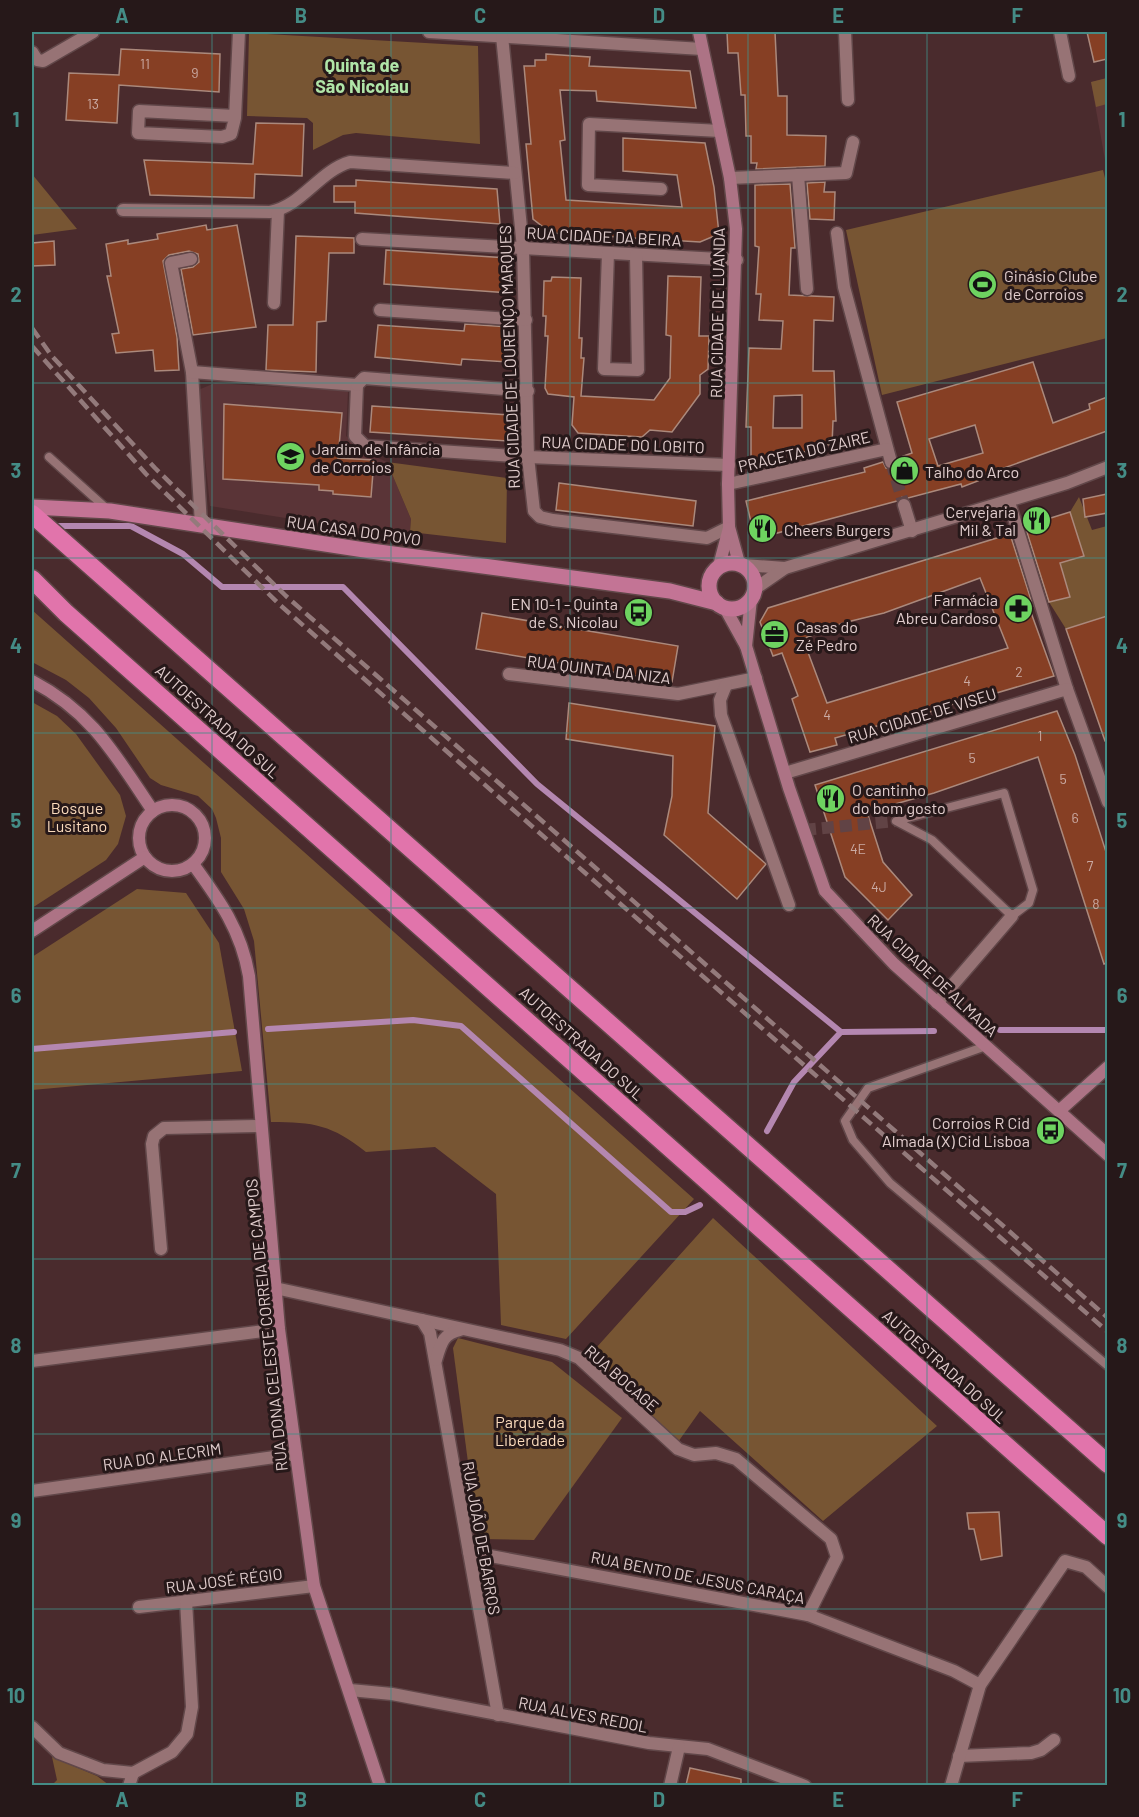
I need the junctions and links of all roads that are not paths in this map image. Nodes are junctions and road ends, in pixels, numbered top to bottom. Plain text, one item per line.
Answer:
1 (93, 32) edge
2 (239, 32) edge
3 (429, 32) edge
4 (699, 32) edge
5 (845, 32) edge
6 (1060, 32) edge
7 (502, 36) junction
8 (702, 49) junction
9 (32, 52) edge
10 (1069, 76) dead end
11 (848, 99) dead end
12 (235, 116) junction
13 (720, 131) junction
14 (853, 142) dead end
15 (515, 173) junction
16 (798, 176) junction
17 (730, 178) junction
18 (661, 189) dead end
19 (123, 210) dead end
20 (278, 211) junction
21 (837, 233) dead end
22 (362, 239) dead end
23 (523, 248) junction
24 (608, 253) junction
25 (636, 255) junction
26 (191, 259) dead end
27 (736, 260) junction
28 (807, 289) dead end
29 (274, 303) dead end
30 (380, 310) dead end
31 (526, 320) junction
32 (192, 372) junction
33 (357, 385) junction
34 (528, 391) junction
35 (49, 457) dead end
36 (528, 457) junction
37 (729, 465) junction
38 (1107, 467) edge
39 (728, 484) junction
40 (1009, 502) junction
41 (904, 505) tunnel mouth
42 (32, 507) edge
43 (110, 511) junction
44 (32, 514) edge
45 (201, 525) junction
46 (729, 527) junction
47 (912, 531) junction
48 (742, 564) junction
49 (719, 566) junction
50 (785, 568) junction
51 (32, 579) edge
52 (709, 582) junction
53 (670, 591) junction
54 (754, 594) junction
55 (721, 605) junction
56 (746, 646) junction
57 (509, 674) dead end
58 (756, 678) junction
59 (32, 681) edge
60 (726, 685) junction
61 (1067, 689) junction
62 (785, 773) junction
63 (1104, 782) edge
64 (1107, 802) edge
65 (153, 811) junction
66 (145, 857) junction
67 (193, 864) junction
68 (789, 906) dead end
69 (1012, 916) junction
70 (32, 931) edge
71 (937, 1003) junction
72 (986, 1046) junction
73 (1107, 1067) edge
74 (1059, 1111) junction
75 (261, 1126) junction
76 (1107, 1155) edge
77 (161, 1249) dead end
78 (275, 1288) junction
79 (422, 1320) junction
80 (279, 1329) junction
81 (464, 1329) junction
82 (32, 1361) edge
83 (1107, 1366) edge
84 (435, 1367) junction
85 (296, 1454) junction
86 (1107, 1464) edge
87 (32, 1491) edge
88 (1107, 1536) edge
89 (469, 1552) junction
90 (314, 1586) junction
91 (1107, 1587) edge
92 (186, 1601) junction
93 (139, 1607) dead end
94 (808, 1615) junction
95 (980, 1685) junction
96 (350, 1690) junction
97 (498, 1715) junction
98 (32, 1727) edge
99 (1054, 1740) dead end
100 (679, 1747) junction
101 (959, 1756) junction
102 (131, 1779) edge
103 (380, 1785) edge
104 (670, 1785) edge
105 (805, 1785) edge
106 (951, 1785) edge

1 - 9 street
2 - 12 street
3 - 7 street
4 - 8 street, RUA CIDADE DE LUANDA
5 - 11 street
6 - 10 street
7 - 8 street
7 - 15 street, RUA CIDADE DE LOURENÇO MARQUES
8 - 13 street, RUA CIDADE DE LUANDA
12 - 12 street
13 - 17 street, RUA CIDADE DE LUANDA
13 - 18 street
14 - 16 street
15 - 20 street
15 - 23 street, RUA CIDADE DE LOURENÇO MARQUES
16 - 17 street
16 - 28 street
17 - 27 street, RUA CIDADE DE LUANDA
19 - 20 street
20 - 29 street
21 - 39 street, PRACETA DO ZAIRE
22 - 23 street, RUA CIDADE DA BEIRA
23 - 24 street, RUA CIDADE DA BEIRA
23 - 31 street, RUA CIDADE DE LOURENÇO MARQUES
24 - 25 street, RUA CIDADE DA BEIRA
24 - 25 street
25 - 27 street, RUA CIDADE DA BEIRA
26 - 32 street
27 - 37 street, RUA CIDADE DE LUANDA
30 - 31 street
31 - 34 street, RUA CIDADE DE LOURENÇO MARQUES
32 - 33 street
32 - 45 street
33 - 34 street
33 - 36 street, RUA CIDADE DO LOBITO
34 - 36 street, RUA CIDADE DE LOURENÇO MARQUES
35 - 43 lane
36 - 37 street, RUA CIDADE DO LOBITO
36 - 46 street, RUA CIDADE DE LOURENÇO MARQUES
37 - 39 street, RUA CIDADE DE LUANDA
38 - 40 street
39 - 46 street, RUA CIDADE DE LUANDA
40 - 47 street
40 - 61 street
41 - 47 street
42 - 43 main road, RUA CASA DO POVO
43 - 45 main road, RUA CASA DO POVO
44 - 86 highway, AUTOESTRADA DO SUL
45 - 53 main road, RUA CASA DO POVO
46 - 48 street, RUA CIDADE DE LUANDA
46 - 49 street, RUA CIDADE DE LUANDA
47 - 50 street
48 - 49 main road
48 - 50 street
48 - 54 main road
49 - 52 main road
50 - 54 street
51 - 88 highway, AUTOESTRADA DO SUL
52 - 53 main road, RUA CASA DO POVO
52 - 55 main road
53 - 55 main road, RUA CASA DO POVO
54 - 55 main road
54 - 56 street, RUA CIDADE DE ALMADA
55 - 56 street, RUA CIDADE DE ALMADA
56 - 58 street, RUA CIDADE DE ALMADA
57 - 60 street, RUA QUINTA DA NIZA
58 - 60 street, RUA QUINTA DA NIZA
58 - 62 street, RUA CIDADE DE ALMADA
59 - 65 street
60 - 68 street
61 - 62 street, RUA CIDADE DE VISEU
61 - 63 street
62 - 71 street, RUA CIDADE DE ALMADA
63 - 64 street
65 - 66 street
65 - 67 street
66 - 67 street
66 - 70 street
67 - 75 street, RUA DONA CELESTE CORREIA DE CAMPOS
69 - 69 lane
69 - 71 street
71 - 72 street, RUA CIDADE DE ALMADA
72 - 74 street, RUA CIDADE DE ALMADA
72 - 83 lane
73 - 74 street
74 - 76 street, RUA CIDADE DE ALMADA
75 - 77 street
75 - 78 street, RUA DONA CELESTE CORREIA DE CAMPOS
78 - 79 street, RUA BOCAGE
78 - 80 street, RUA DONA CELESTE CORREIA DE CAMPOS
79 - 81 street, RUA BOCAGE
79 - 84 street, RUA JOÃO DE BARROS
80 - 82 street
80 - 85 street, RUA DONA CELESTE CORREIA DE CAMPOS
81 - 84 street, RUA JOÃO DE BARROS
81 - 94 street, RUA BOCAGE
84 - 89 street, RUA JOÃO DE BARROS
85 - 87 street, RUA DO ALECRIM
85 - 90 street, RUA DONA CELESTE CORREIA DE CAMPOS
89 - 94 street, RUA BENTO DE JESUS CARAÇA
89 - 97 street, RUA JOÃO DE BARROS
90 - 92 street, RUA JOSÉ RÉGIO
90 - 96 street, RUA DONA CELESTE CORREIA DE CAMPOS
91 - 95 street
92 - 93 street, RUA JOSÉ RÉGIO
92 - 102 street
94 - 95 street, RUA BENTO DE JESUS CARAÇA
95 - 101 street
96 - 97 street, RUA ALVES REDOL
96 - 103 street, RUA DONA CELESTE CORREIA DE CAMPOS
97 - 100 street, RUA ALVES REDOL
98 - 102 street
99 - 101 street
100 - 104 street
100 - 105 street, RUA ALVES REDOL
101 - 106 street

